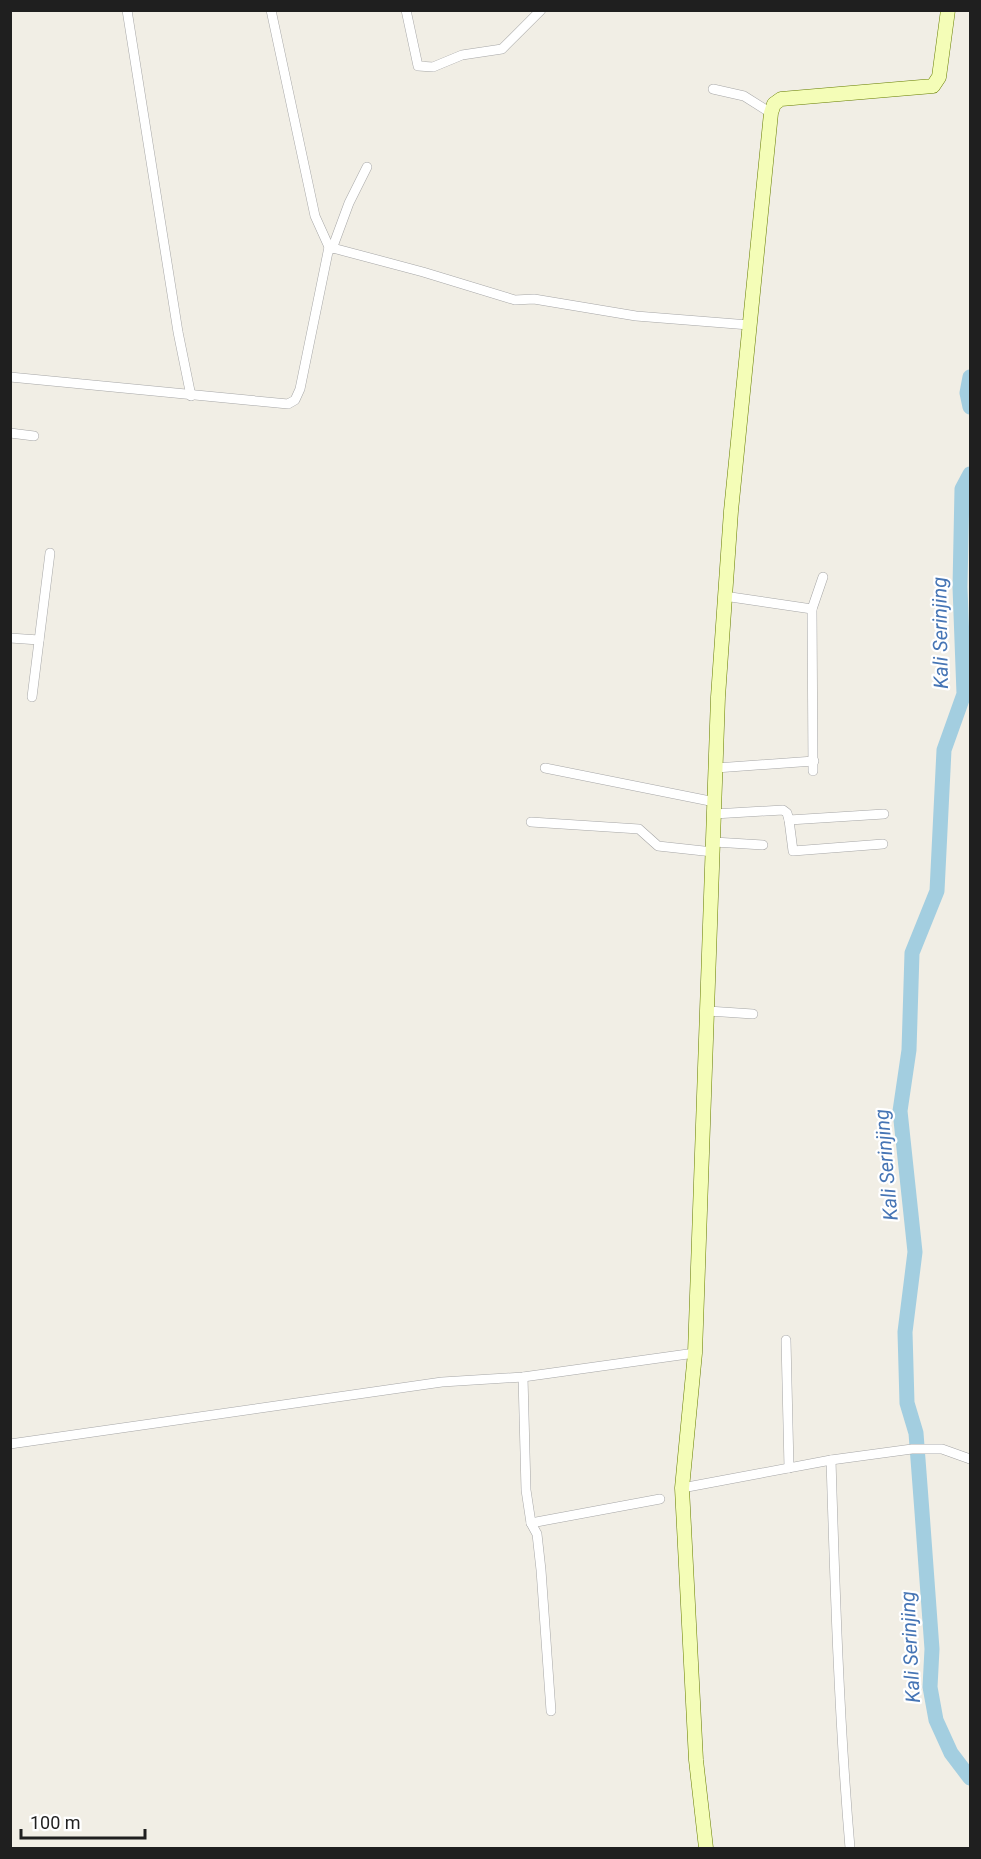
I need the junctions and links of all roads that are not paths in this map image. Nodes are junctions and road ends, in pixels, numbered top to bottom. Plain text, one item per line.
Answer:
1 (128, 10) edge
2 (272, 10) edge
3 (406, 10) edge
4 (542, 10) edge
5 (948, 10) edge
6 (713, 89) dead end
7 (771, 113) junction
8 (368, 167) dead end
9 (330, 248) junction
10 (749, 325) junction
11 (10, 377) edge
12 (190, 396) junction
13 (10, 433) edge
14 (34, 436) dead end
15 (50, 553) dead end
16 (823, 577) dead end
17 (724, 596) junction
18 (812, 609) junction
19 (10, 638) edge
20 (39, 640) junction
21 (32, 697) dead end
22 (545, 768) dead end
23 (716, 768) junction
24 (715, 808) junction
25 (884, 814) dead end
26 (789, 820) junction
27 (531, 822) dead end
28 (883, 844) dead end
29 (763, 845) dead end
30 (713, 847) junction
31 (708, 1011) junction
32 (753, 1014) dead end
33 (786, 1340) dead end
34 (695, 1353) junction
35 (523, 1377) junction
36 (10, 1444) edge
37 (831, 1460) junction
38 (970, 1460) edge
39 (789, 1468) junction
40 (682, 1488) junction
41 (660, 1499) dead end
42 (531, 1523) junction
43 (551, 1711) dead end
44 (706, 1848) edge
45 (850, 1848) edge

1 - 12 street
2 - 9 street
3 - 4 street
5 - 7 street
6 - 7 street
7 - 10 street
8 - 9 street
9 - 10 street
9 - 12 street
10 - 17 street
11 - 12 street
13 - 14 street
15 - 20 street
16 - 18 street
17 - 18 street
17 - 23 street
18 - 23 street
19 - 20 street
20 - 21 street
22 - 24 street
23 - 24 street
24 - 26 street
24 - 30 street
25 - 26 street
26 - 28 street
27 - 30 street
29 - 30 street
30 - 31 street
31 - 32 street
31 - 34 street
33 - 39 street
34 - 35 street
34 - 40 street
35 - 36 street
35 - 42 street
37 - 38 street
37 - 39 street
37 - 45 street
39 - 40 street
40 - 44 street
41 - 42 street
42 - 43 street

